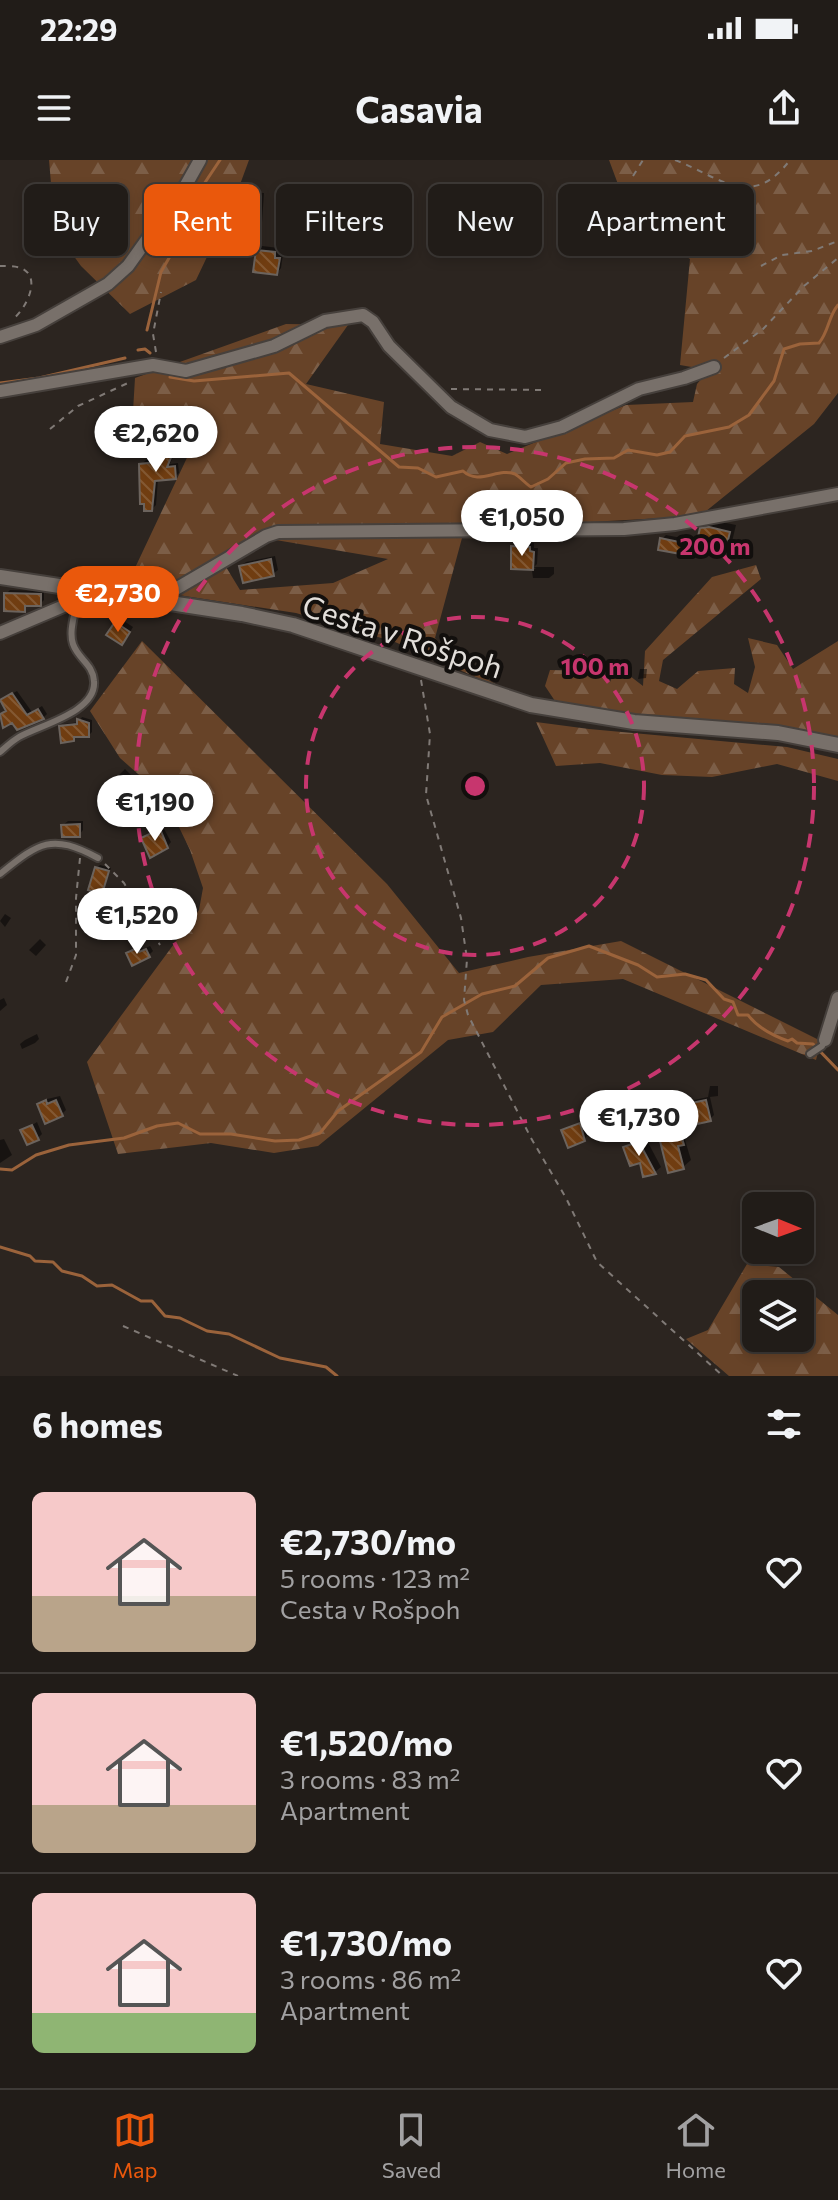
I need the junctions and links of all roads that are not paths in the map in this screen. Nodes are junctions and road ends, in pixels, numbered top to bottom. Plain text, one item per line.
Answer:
1 (200, 160) edge
2 (0, 337) edge
3 (714, 367) road end
4 (0, 391) edge
5 (838, 494) edge
6 (0, 577) edge
7 (80, 593) junction
8 (160, 602) junction
9 (0, 633) edge
10 (838, 745) edge
11 (0, 752) edge
12 (98, 858) road end
13 (0, 874) edge
14 (838, 998) edge
15 (825, 1040) joint
16 (810, 1054) dead end

1 - 2 street
3 - 4 street
5 - 8 street
6 - 7 street, Cesta v Rošpoh
7 - 8 street, Cesta v Rošpoh
7 - 9 street
7 - 11 lane
8 - 10 street, Cesta v Rošpoh
12 - 13 lane
14 - 15 street
15 - 16 lane

